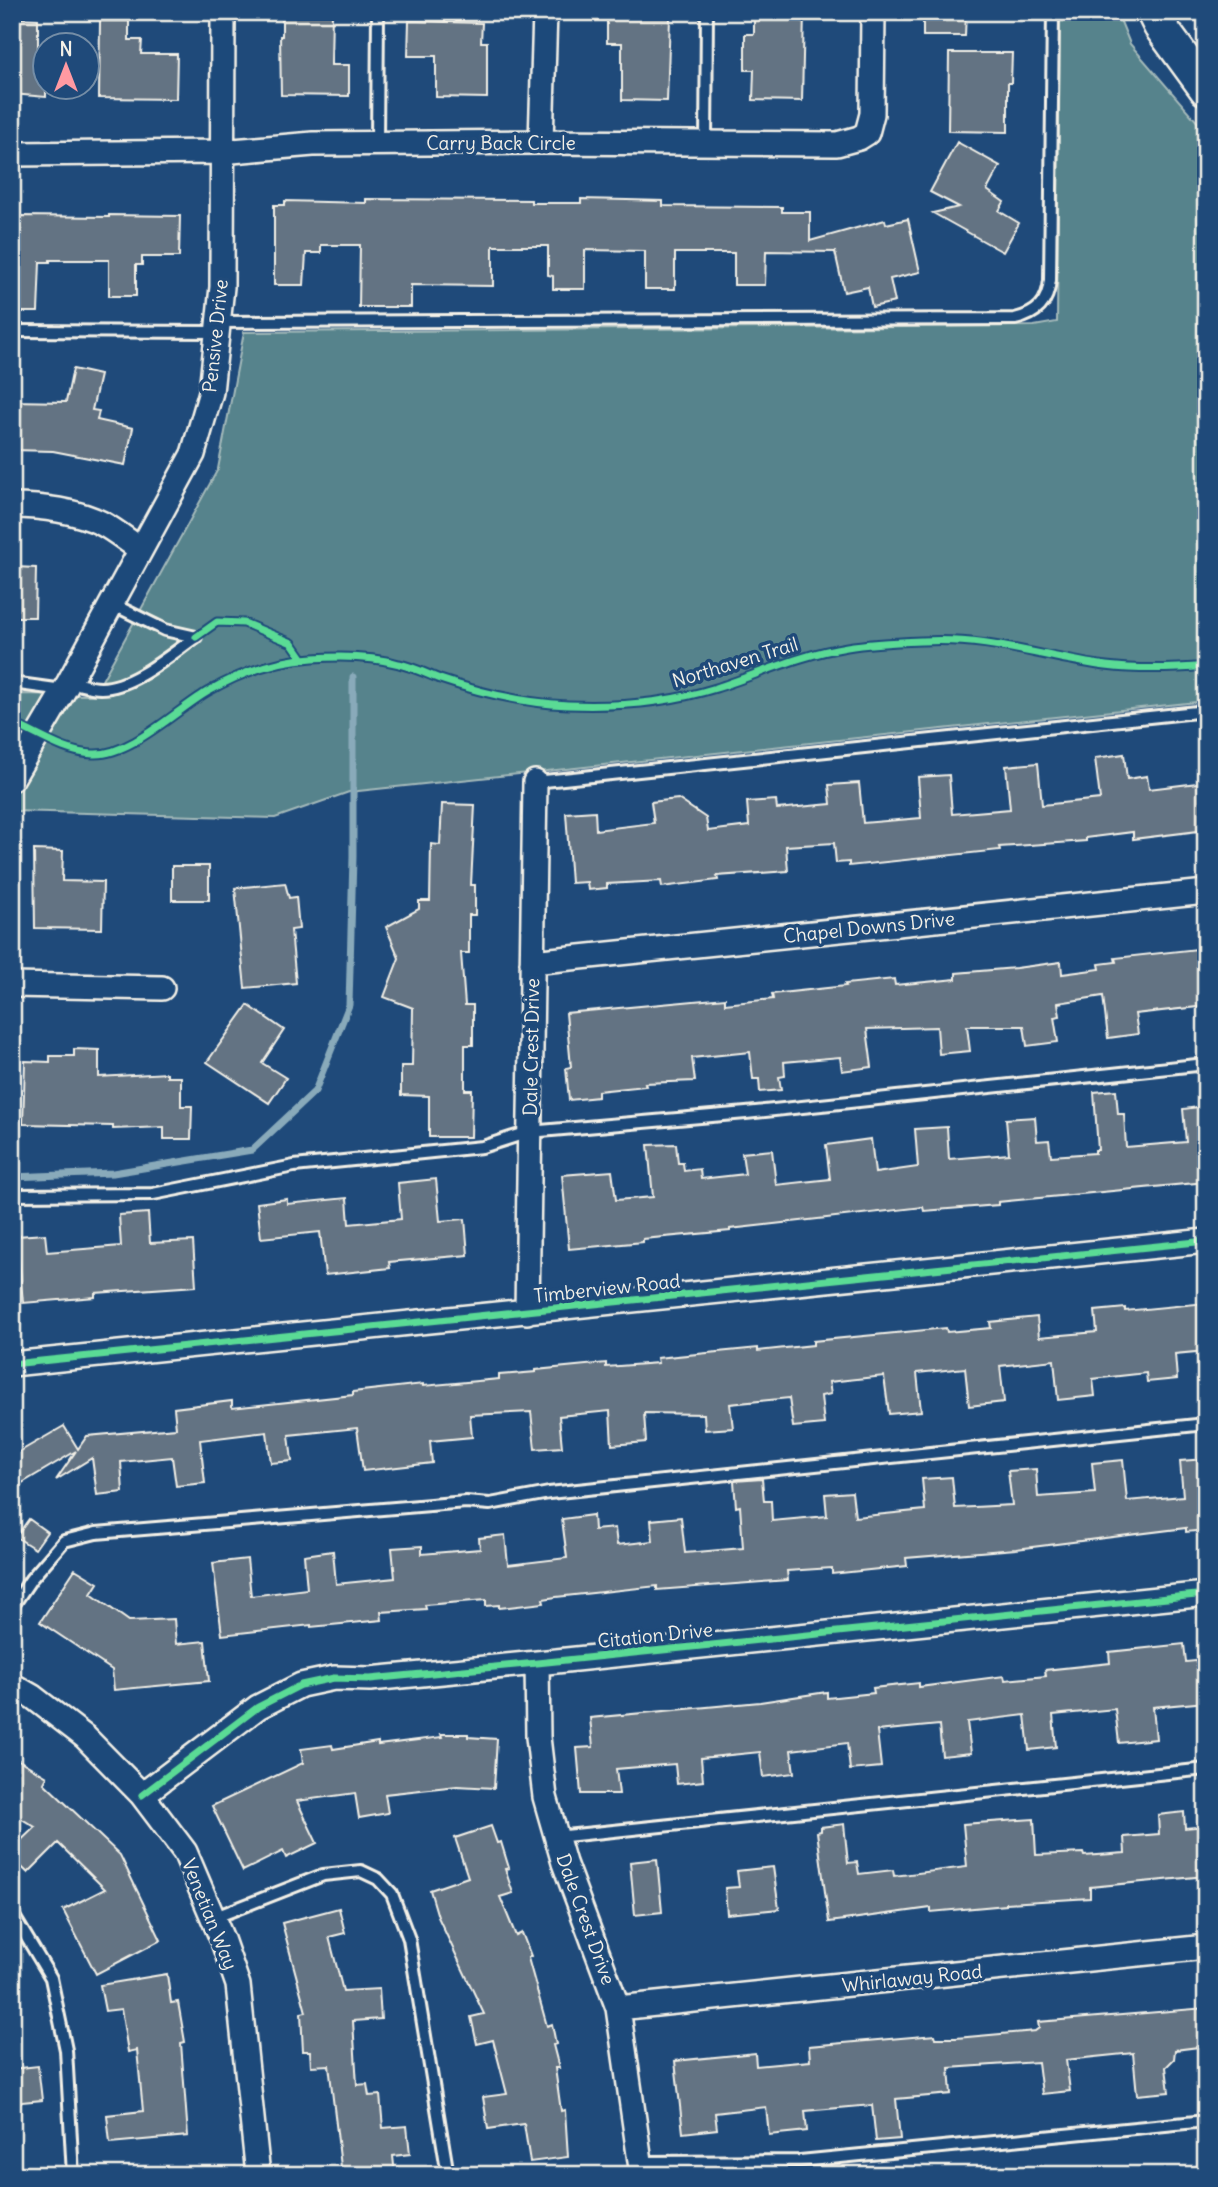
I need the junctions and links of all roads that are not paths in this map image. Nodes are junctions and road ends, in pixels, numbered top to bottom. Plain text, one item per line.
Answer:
1 (223, 12) edge
2 (378, 12) edge
3 (545, 12) edge
4 (707, 12) edge
5 (873, 12) edge
6 (1053, 12) edge
7 (1153, 12) edge
8 (1206, 89) edge
9 (541, 142) junction
10 (377, 143) junction
11 (706, 143) junction
12 (221, 152) junction
13 (12, 154) edge
14 (218, 327) junction
15 (12, 331) edge
16 (12, 506) edge
17 (140, 549) junction
18 (110, 603) junction
19 (12, 683) edge
20 (66, 686) junction
21 (1206, 711) edge
22 (12, 779) edge
23 (535, 782) joint
24 (1206, 892) edge
25 (532, 962) junction
26 (12, 985) edge
27 (162, 988) dead end
28 (1206, 1064) edge
29 (530, 1132) junction
30 (12, 1195) edge
31 (1206, 1241) edge
32 (527, 1312) junction
33 (12, 1364) edge
34 (1206, 1424) edge
35 (1206, 1594) edge
36 (12, 1607) edge
37 (537, 1663) junction
38 (12, 1685) edge
39 (1206, 1769) edge
40 (142, 1795) junction
41 (556, 1837) junction
42 (12, 1913) edge
43 (214, 1918) junction
44 (1206, 1947) edge
45 (618, 2008) junction
46 (1206, 2121) edge
47 (642, 2169) edge
48 (73, 2175) edge
49 (258, 2175) edge
50 (448, 2175) edge

1 - 12 street, Pensive Drive
2 - 10 lane
3 - 9 street
4 - 11 lane
5 - 11 street, Carry Back Circle
6 - 14 lane
7 - 8 main road
9 - 10 street, Carry Back Circle
9 - 11 street, Carry Back Circle
10 - 12 street, Carry Back Circle
12 - 13 street, Carry Back Circle
12 - 14 street, Pensive Drive
14 - 15 lane
14 - 17 street, Pensive Drive
16 - 17 street
17 - 18 street, Pensive Drive
18 - 20 street, Pensive Drive
18 - 20 lane
19 - 20 lane
20 - 22 street, Pensive Drive
21 - 23 lane
23 - 25 street, Dale Crest Drive
24 - 25 street, Chapel Downs Drive
25 - 29 street, Dale Crest Drive
26 - 27 street
28 - 29 lane
29 - 30 lane
29 - 32 street, Dale Crest Drive
31 - 32 street, Timberview Road
32 - 33 street, Timberview Road
34 - 36 lane
35 - 37 street, Citation Drive
37 - 40 street, Citation Drive
37 - 41 street, Dale Crest Drive
38 - 40 street, Venetian Way
39 - 41 lane
40 - 43 street, Venetian Way
41 - 45 street, Dale Crest Drive
42 - 48 lane
43 - 49 street, Venetian Way
43 - 50 lane
44 - 45 street, Whirlaway Road
45 - 47 street, Dale Crest Drive
46 - 47 lane

